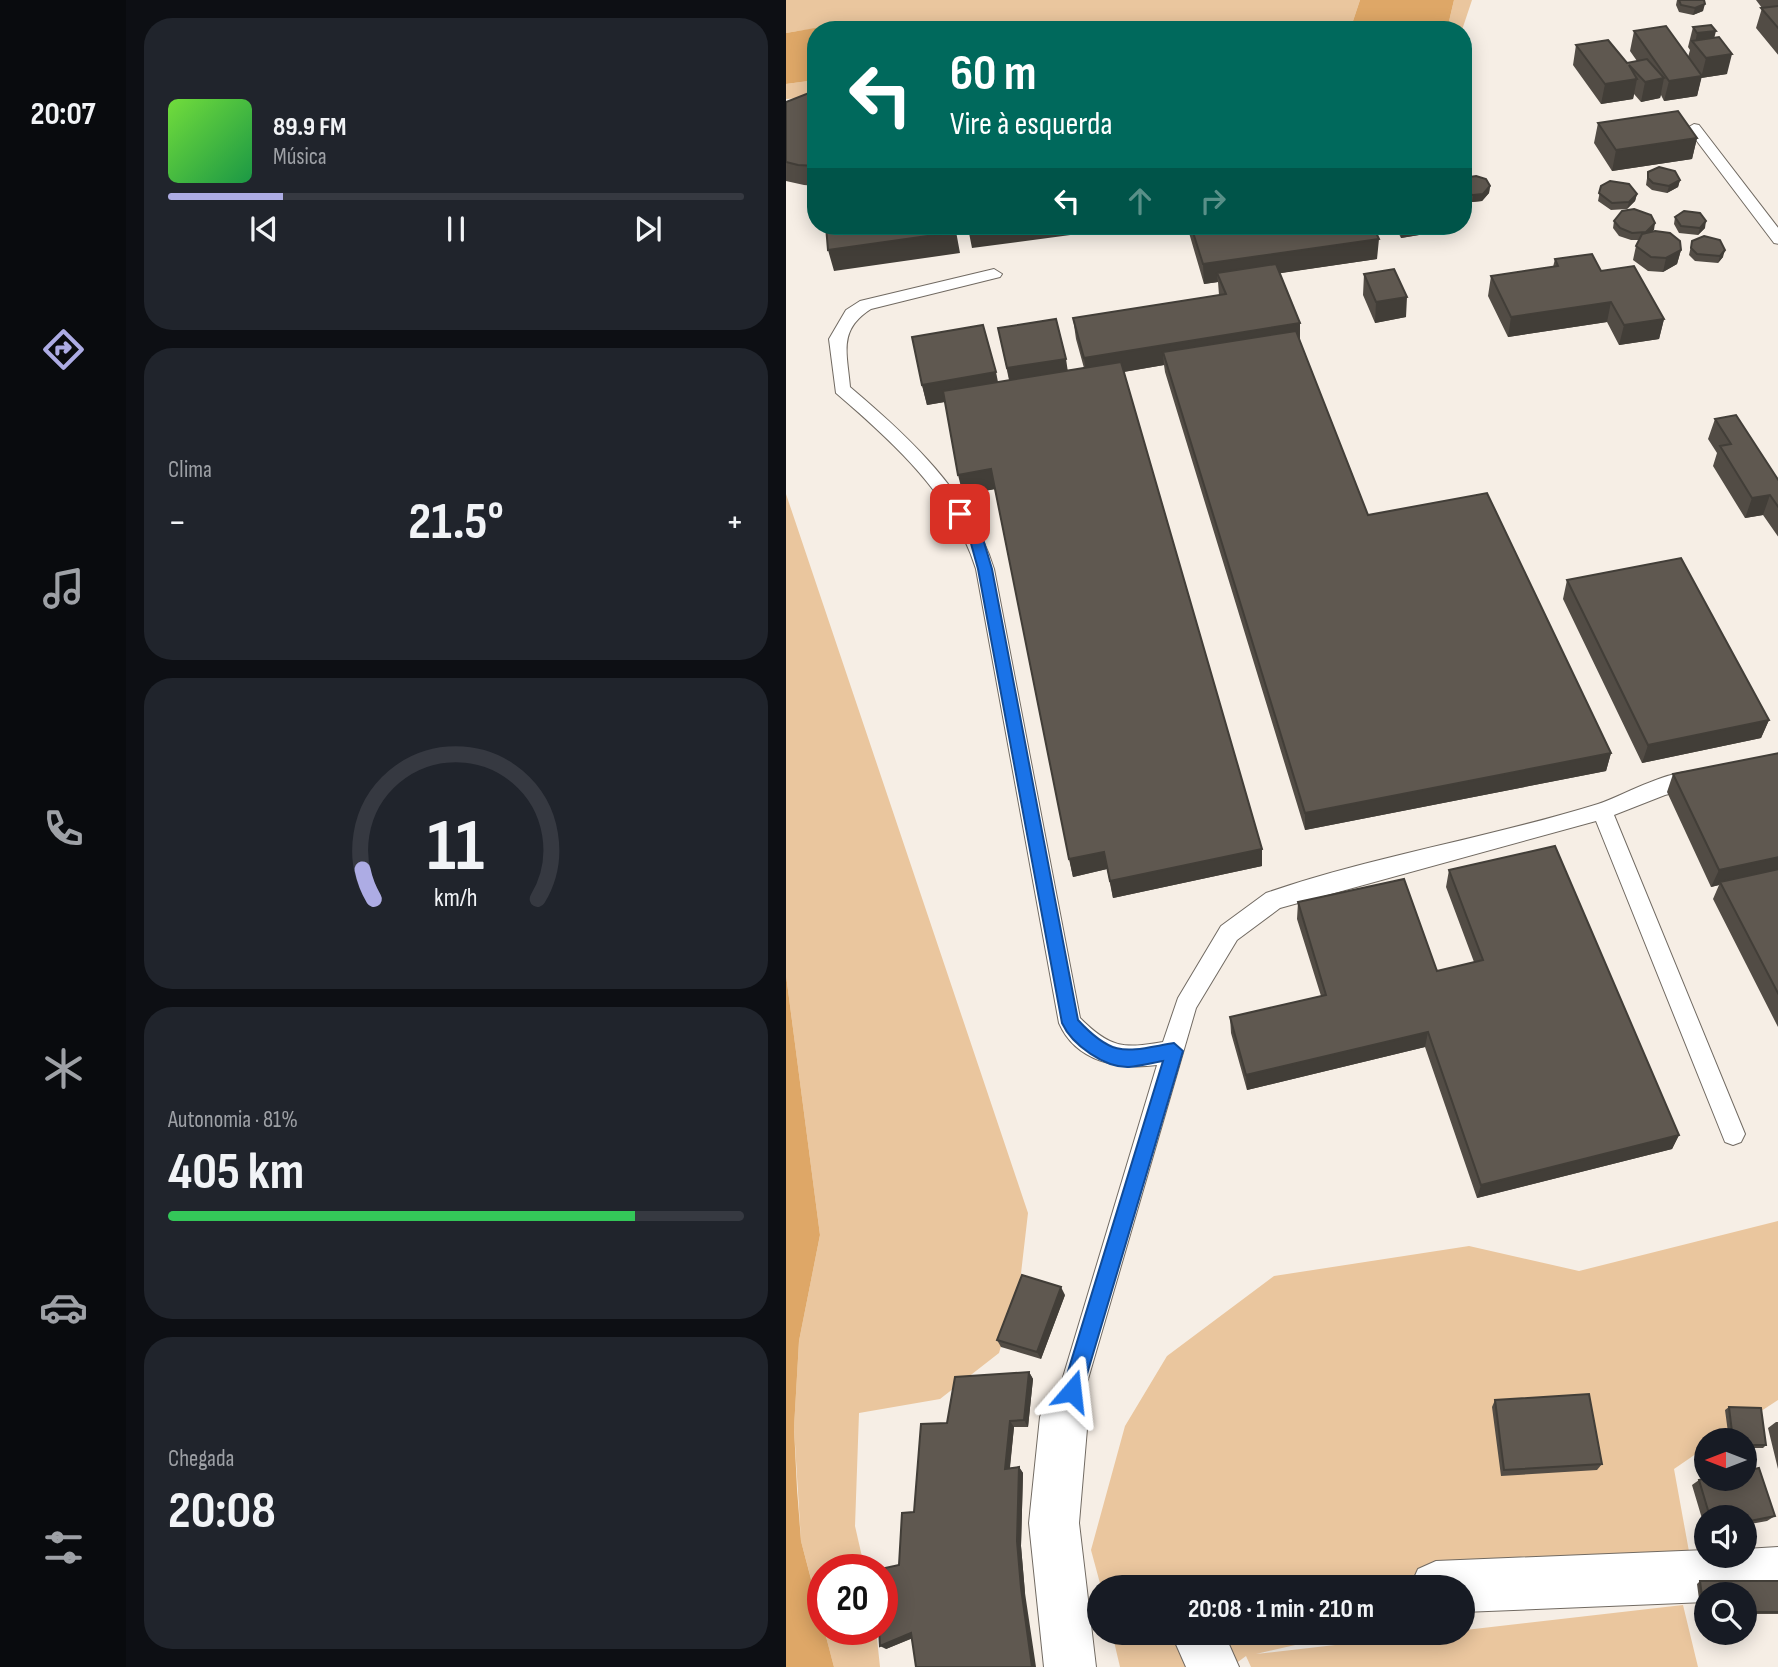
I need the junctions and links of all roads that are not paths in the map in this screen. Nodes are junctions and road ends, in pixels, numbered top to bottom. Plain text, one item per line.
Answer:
1 (1694, 128) edge
2 (1778, 240) edge
3 (994, 274) dead end
4 (1714, 775) edge
5 (1602, 811) junction
6 (1174, 1051) junction
7 (1733, 1134) dead end
8 (1064, 1417) joint
9 (1778, 1573) edge
10 (1475, 1585) edge
11 (1203, 1645) edge
12 (1070, 1667) edge
13 (1213, 1667) edge

1 - 2 lane
3 - 6 lane
4 - 5 lane
5 - 6 lane
5 - 7 lane
6 - 8 lane
8 - 12 street
9 - 10 street
11 - 13 street

